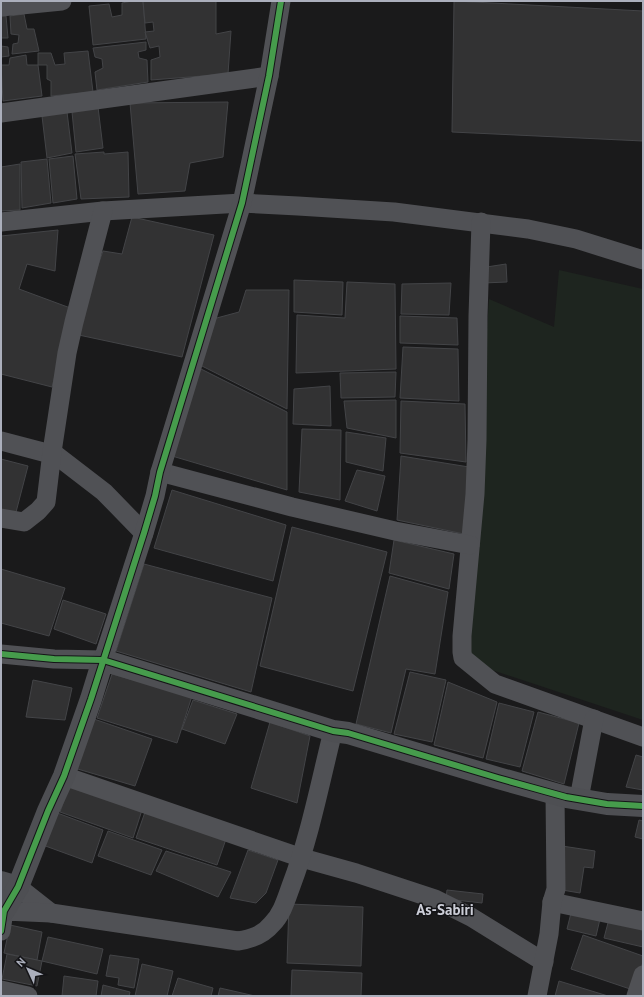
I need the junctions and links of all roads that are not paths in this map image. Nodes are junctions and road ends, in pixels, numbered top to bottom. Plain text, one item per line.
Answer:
1 (62, 1) edge
2 (281, 1) edge
3 (1, 7) edge
4 (269, 76) junction
5 (1, 113) edge
6 (242, 203) junction
7 (103, 211) junction
8 (1, 222) edge
9 (481, 222) junction
10 (643, 260) edge
11 (1, 441) edge
12 (52, 452) junction
13 (160, 472) junction
14 (1, 518) edge
15 (144, 533) junction
16 (470, 545) junction
17 (1, 654) edge
18 (103, 660) junction
19 (594, 719) junction
20 (333, 731) junction
21 (643, 737) edge
22 (64, 776) junction
23 (555, 794) junction
24 (579, 799) junction
25 (643, 806) edge
26 (302, 858) junction
27 (10, 884) edge
28 (552, 902) junction
29 (51, 913) junction
30 (2, 917) edge
31 (643, 921) edge
32 (544, 962) junction
33 (643, 975) edge
34 (1, 990) edge
35 (28, 996) edge
36 (537, 996) edge
37 (636, 996) edge

1 - 3 street
2 - 4 street
4 - 5 street
4 - 6 street
6 - 7 street
6 - 9 street
6 - 13 street
7 - 8 street
7 - 12 street
9 - 10 street
9 - 16 street
11 - 12 street
12 - 14 street
12 - 15 street
13 - 15 street
13 - 16 street
15 - 18 street
16 - 19 street
17 - 18 street
18 - 20 street
18 - 22 street
19 - 21 street
19 - 24 street
20 - 23 street
20 - 26 street
22 - 26 street
22 - 27 street
23 - 24 street
23 - 28 street
24 - 25 street
26 - 29 street
26 - 32 street
27 - 29 street
27 - 30 street
28 - 31 street
28 - 32 street
29 - 30 street
32 - 36 street
33 - 37 street
34 - 35 street

